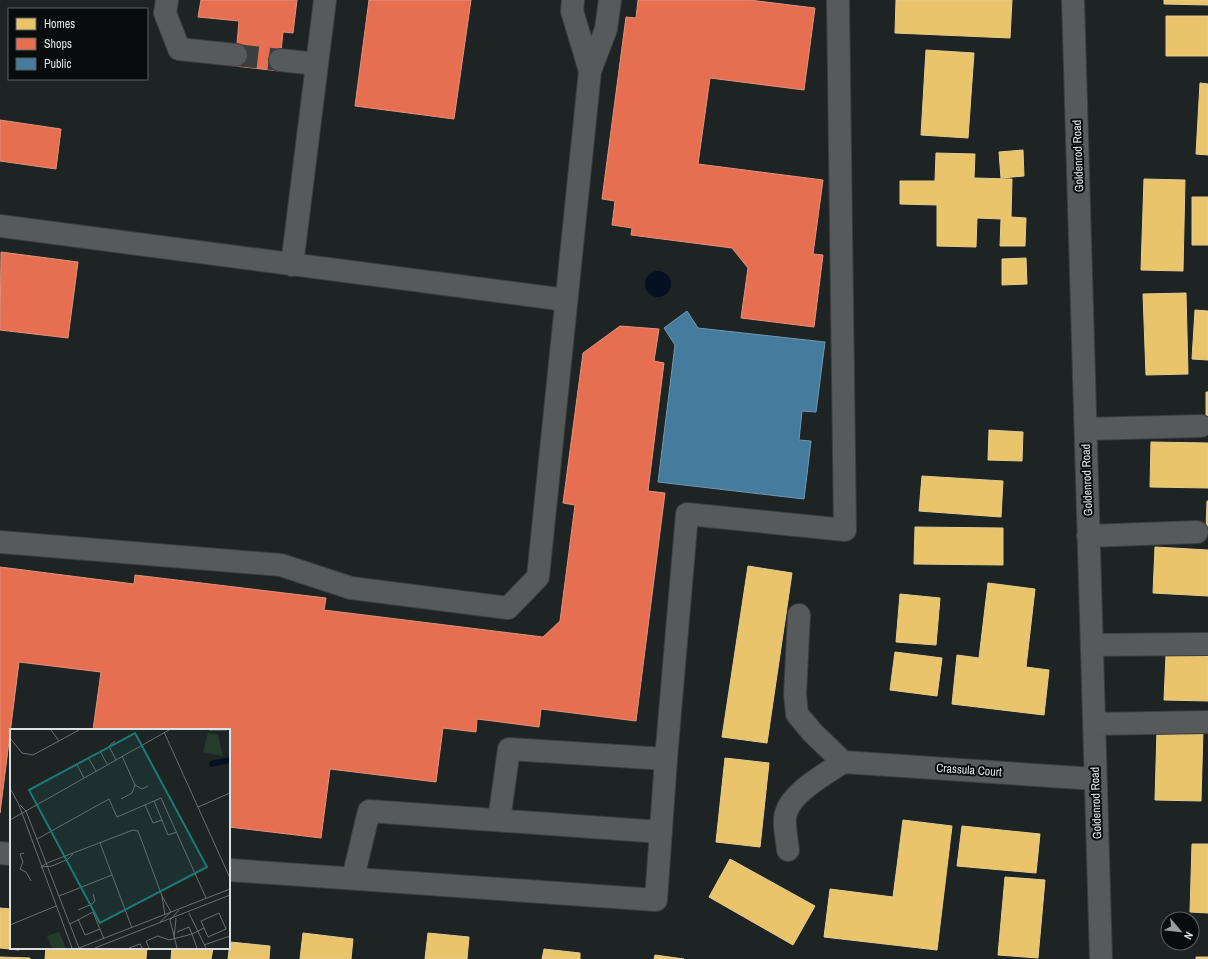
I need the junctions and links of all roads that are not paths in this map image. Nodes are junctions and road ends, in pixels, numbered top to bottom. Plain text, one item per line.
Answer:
1 (167, 0) edge
2 (326, 0) edge
3 (573, 0) edge
4 (610, 0) edge
5 (838, 0) edge
6 (1073, 0) edge
7 (236, 55) tunnel mouth
8 (280, 60) tunnel mouth
9 (318, 64) junction
10 (590, 71) junction
11 (0, 226) edge
12 (292, 265) junction
13 (566, 300) junction
14 (1201, 426) dead end
15 (1086, 429) junction
16 (1197, 532) dead end
17 (1088, 536) junction
18 (0, 542) edge
19 (799, 615) dead end
20 (1208, 644) edge
21 (1092, 645) junction
22 (1208, 722) edge
23 (1094, 724) junction
24 (666, 759) junction
25 (843, 762) junction
26 (1096, 779) junction
27 (499, 820) junction
28 (661, 832) junction
29 (788, 850) dead end
30 (230, 870) edge
31 (353, 878) junction
32 (1101, 959) edge

1 - 7 street
2 - 9 street
3 - 10 street
4 - 10 street
5 - 24 street
6 - 15 street, Goldenrod Road
8 - 9 street
9 - 12 street
10 - 13 street
11 - 12 street
12 - 13 street
13 - 18 street
14 - 15 street
15 - 17 street, Goldenrod Road
16 - 17 street
17 - 21 street, Goldenrod Road
19 - 25 street
20 - 21 street
21 - 23 street, Goldenrod Road
22 - 23 street
23 - 26 street, Goldenrod Road
24 - 27 street
24 - 28 street
25 - 26 street, Crassula Court
25 - 29 street
26 - 32 street, Goldenrod Road
27 - 28 street
27 - 31 street
28 - 31 street
30 - 31 street

